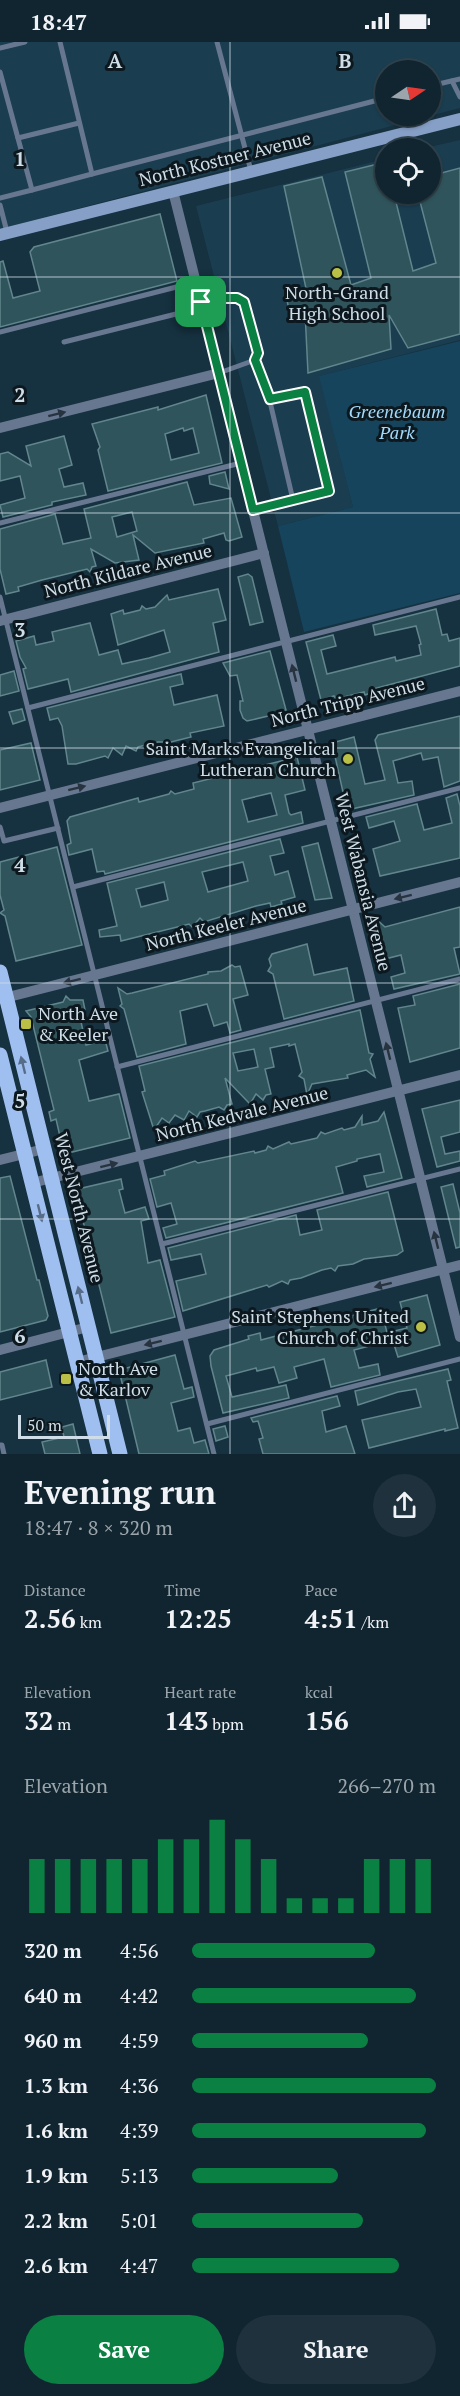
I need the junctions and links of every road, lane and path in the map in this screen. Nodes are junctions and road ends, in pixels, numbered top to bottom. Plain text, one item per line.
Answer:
1 (25, 42) edge
2 (60, 42) edge
3 (217, 42) edge
4 (0, 48) edge
5 (0, 72) edge
6 (460, 79) edge
7 (452, 81) junction
8 (441, 84) edge
9 (460, 97) edge
10 (375, 101) edge
11 (460, 119) edge
12 (79, 123) junction
13 (242, 134) junction
14 (18, 138) junction
15 (251, 171) junction
16 (92, 174) junction
17 (32, 190) junction
18 (173, 190) junction
19 (0, 198) edge
20 (0, 205) edge
21 (4, 234) edge
22 (196, 282) junction
23 (201, 302) junction
24 (0, 332) edge
25 (64, 342) dead end
26 (255, 360) junction
27 (219, 374) junction
28 (270, 399) junction
29 (0, 428) edge
30 (241, 463) junction
31 (293, 500) junction
32 (253, 510) junction
33 (0, 523) edge
34 (264, 553) junction
35 (0, 597) edge
36 (460, 597) edge
37 (3, 620) edge
38 (286, 642) junction
39 (460, 691) edge
40 (28, 708) junction
41 (308, 729) junction
42 (460, 788) edge
43 (50, 795) junction
44 (0, 808) edge
45 (330, 820) junction
46 (0, 827) edge
47 (58, 828) junction
48 (460, 882) edge
49 (73, 887) junction
50 (353, 910) junction
51 (0, 972) edge
52 (95, 975) junction
53 (460, 979) edge
54 (3, 999) edge
55 (376, 1001) junction
56 (0, 1055) edge
57 (117, 1066) junction
58 (460, 1075) edge
59 (398, 1091) junction
60 (44, 1149) junction
61 (25, 1154) junction
62 (140, 1157) junction
63 (0, 1160) edge
64 (460, 1169) edge
65 (51, 1179) junction
66 (420, 1179) junction
67 (32, 1184) junction
68 (162, 1244) junction
69 (460, 1265) edge
70 (443, 1269) junction
71 (88, 1327) junction
72 (69, 1332) junction
73 (184, 1335) junction
74 (460, 1337) edge
75 (0, 1350) edge
76 (96, 1357) junction
77 (460, 1359) edge
78 (77, 1362) junction
79 (207, 1424) junction
80 (0, 1445) edge
81 (4, 1454) edge
82 (100, 1454) edge
83 (120, 1454) edge
84 (214, 1454) edge

1 - 4 lane
2 - 12 lane
3 - 13 lane
5 - 14 lane
6 - 7 lane
7 - 8 lane
7 - 9 lane
10 - 13 lane
11 - 15 street, North Kostner Avenue
12 - 14 lane
12 - 16 lane
13 - 15 lane
13 - 16 lane
14 - 17 lane
15 - 18 street, North Kostner Avenue
16 - 17 lane
17 - 19 lane
18 - 21 street, North Kostner Avenue
18 - 22 street, West Wabansia Avenue
20 - 21 lane
22 - 23 street, West Wabansia Avenue
22 - 24 lane
23 - 25 lane
23 - 26 lane
23 - 27 street, West Wabansia Avenue
26 - 27 lane
26 - 28 lane
29 -> 27 street
27 - 30 street, West Wabansia Avenue
28 - 31 lane
28 - 31 lane
30 - 32 street, West Wabansia Avenue
30 - 33 lane
31 - 32 lane
32 - 34 street, West Wabansia Avenue
34 - 37 street, North Kildare Avenue
34 - 38 street, West Wabansia Avenue
35 - 37 lane
36 - 38 lane
37 - 40 lane
38 - 40 lane
41 -> 38 street, West Wabansia Avenue
39 - 41 street, North Tripp Avenue
40 - 43 lane
43 -> 41 street, North Tripp Avenue
41 - 45 street, West Wabansia Avenue
42 - 45 lane
43 - 44 street, North Tripp Avenue
43 - 47 lane
45 - 49 lane
45 - 50 street, West Wabansia Avenue
46 - 47 lane
47 - 49 lane
48 -> 50 street, North Keeler Avenue
49 - 52 lane
50 - 52 street, North Keeler Avenue
50 - 55 street, West Wabansia Avenue
51 - 54 main road, West North Avenue
52 -> 54 street, North Keeler Avenue
52 - 57 lane
53 - 55 lane
60 -> 54 main road, West North Avenue
55 - 57 lane
59 -> 55 street, West Wabansia Avenue
56 - 61 main road
57 - 62 lane
58 - 59 street, North Kedvale Avenue
59 - 62 street, North Kedvale Avenue
59 - 66 street, West Wabansia Avenue
60 - 61 street
60 - 65 main road, West North Avenue
61 - 63 street
61 - 67 main road
65 -> 62 street, North Kedvale Avenue
62 - 68 lane
64 - 66 lane
65 - 67 street, North Kedvale Avenue
71 -> 65 main road, West North Avenue
66 - 68 lane
70 -> 66 street, West Wabansia Avenue
67 -> 72 main road
68 - 73 lane
69 - 70 street
70 -> 73 street
70 - 74 street, West Wabansia Avenue
71 - 72 street
71 - 76 main road, West North Avenue
72 - 75 street
72 - 78 main road
73 -> 76 street
73 - 79 lane
76 - 78 street
76 - 83 main road, West North Avenue
77 - 79 lane
78 - 82 main road
79 - 84 lane
80 - 81 lane

